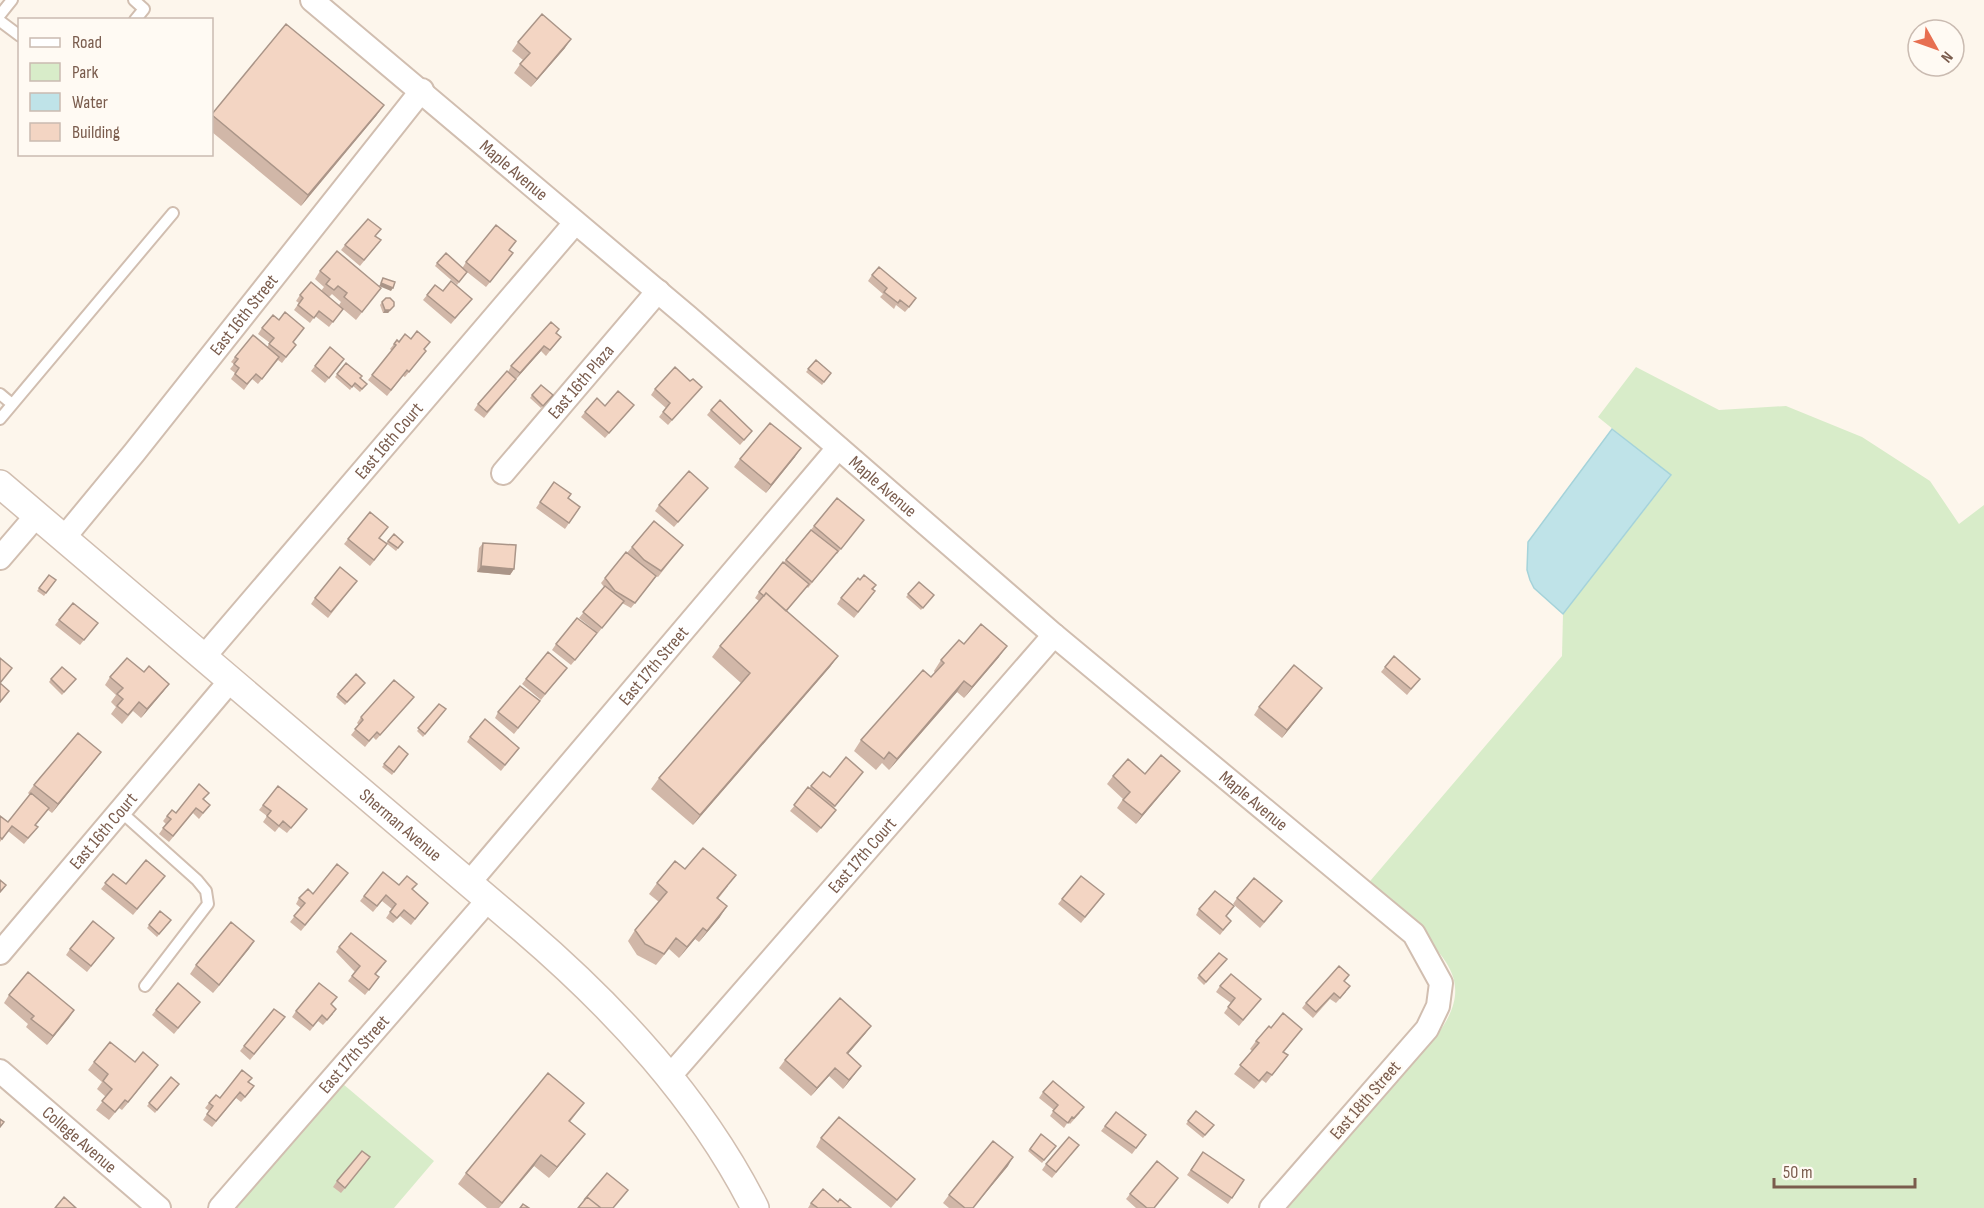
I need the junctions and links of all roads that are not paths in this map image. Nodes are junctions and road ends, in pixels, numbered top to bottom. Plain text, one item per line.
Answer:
1 (12, 0) edge
2 (134, 0) edge
3 (312, 0) edge
4 (0, 15) edge
5 (137, 18) edge
6 (0, 21) edge
7 (18, 34) edge
8 (422, 90) junction
9 (173, 213) dead end
10 (575, 223) junction
11 (658, 291) junction
12 (0, 394) edge
13 (12, 404) junction
14 (0, 419) edge
15 (838, 448) junction
16 (503, 473) dead end
17 (0, 484) edge
18 (36, 516) junction
19 (63, 539) junction
20 (0, 558) edge
21 (1054, 634) junction
22 (203, 658) junction
23 (230, 681) junction
24 (120, 811) junction
25 (478, 892) junction
26 (0, 953) edge
27 (1441, 983) joint
28 (145, 986) dead end
29 (0, 1071) edge
30 (669, 1077) junction
31 (159, 1208) edge
32 (219, 1208) edge
33 (755, 1208) edge
34 (1270, 1208) edge

1 - 4 lane
2 - 5 lane
3 - 8 street, Maple Avenue
6 - 7 lane
8 - 10 street, Maple Avenue
8 - 19 street, East 16th Street
9 - 13 lane
10 - 11 street, Maple Avenue
10 - 22 street, East 16th Court
11 - 15 street, Maple Avenue
11 - 16 street, East 16th Plaza
12 - 13 lane
13 - 14 lane
15 - 21 street, Maple Avenue
15 - 25 street, East 17th Street
17 - 18 street, Sherman Avenue
18 - 19 street, Sherman Avenue
18 - 20 street
19 - 22 street, Sherman Avenue
21 - 27 street, Maple Avenue
21 - 30 street, East 17th Court
22 - 23 street, Sherman Avenue
23 - 24 street, East 16th Court
23 - 25 street, Sherman Avenue
24 - 26 street, East 16th Court
24 - 28 lane
25 - 30 street, Sherman Avenue
25 - 32 street, East 17th Street
27 - 34 street, East 18th Street
29 - 31 street, College Avenue
30 - 33 street, Sherman Avenue

